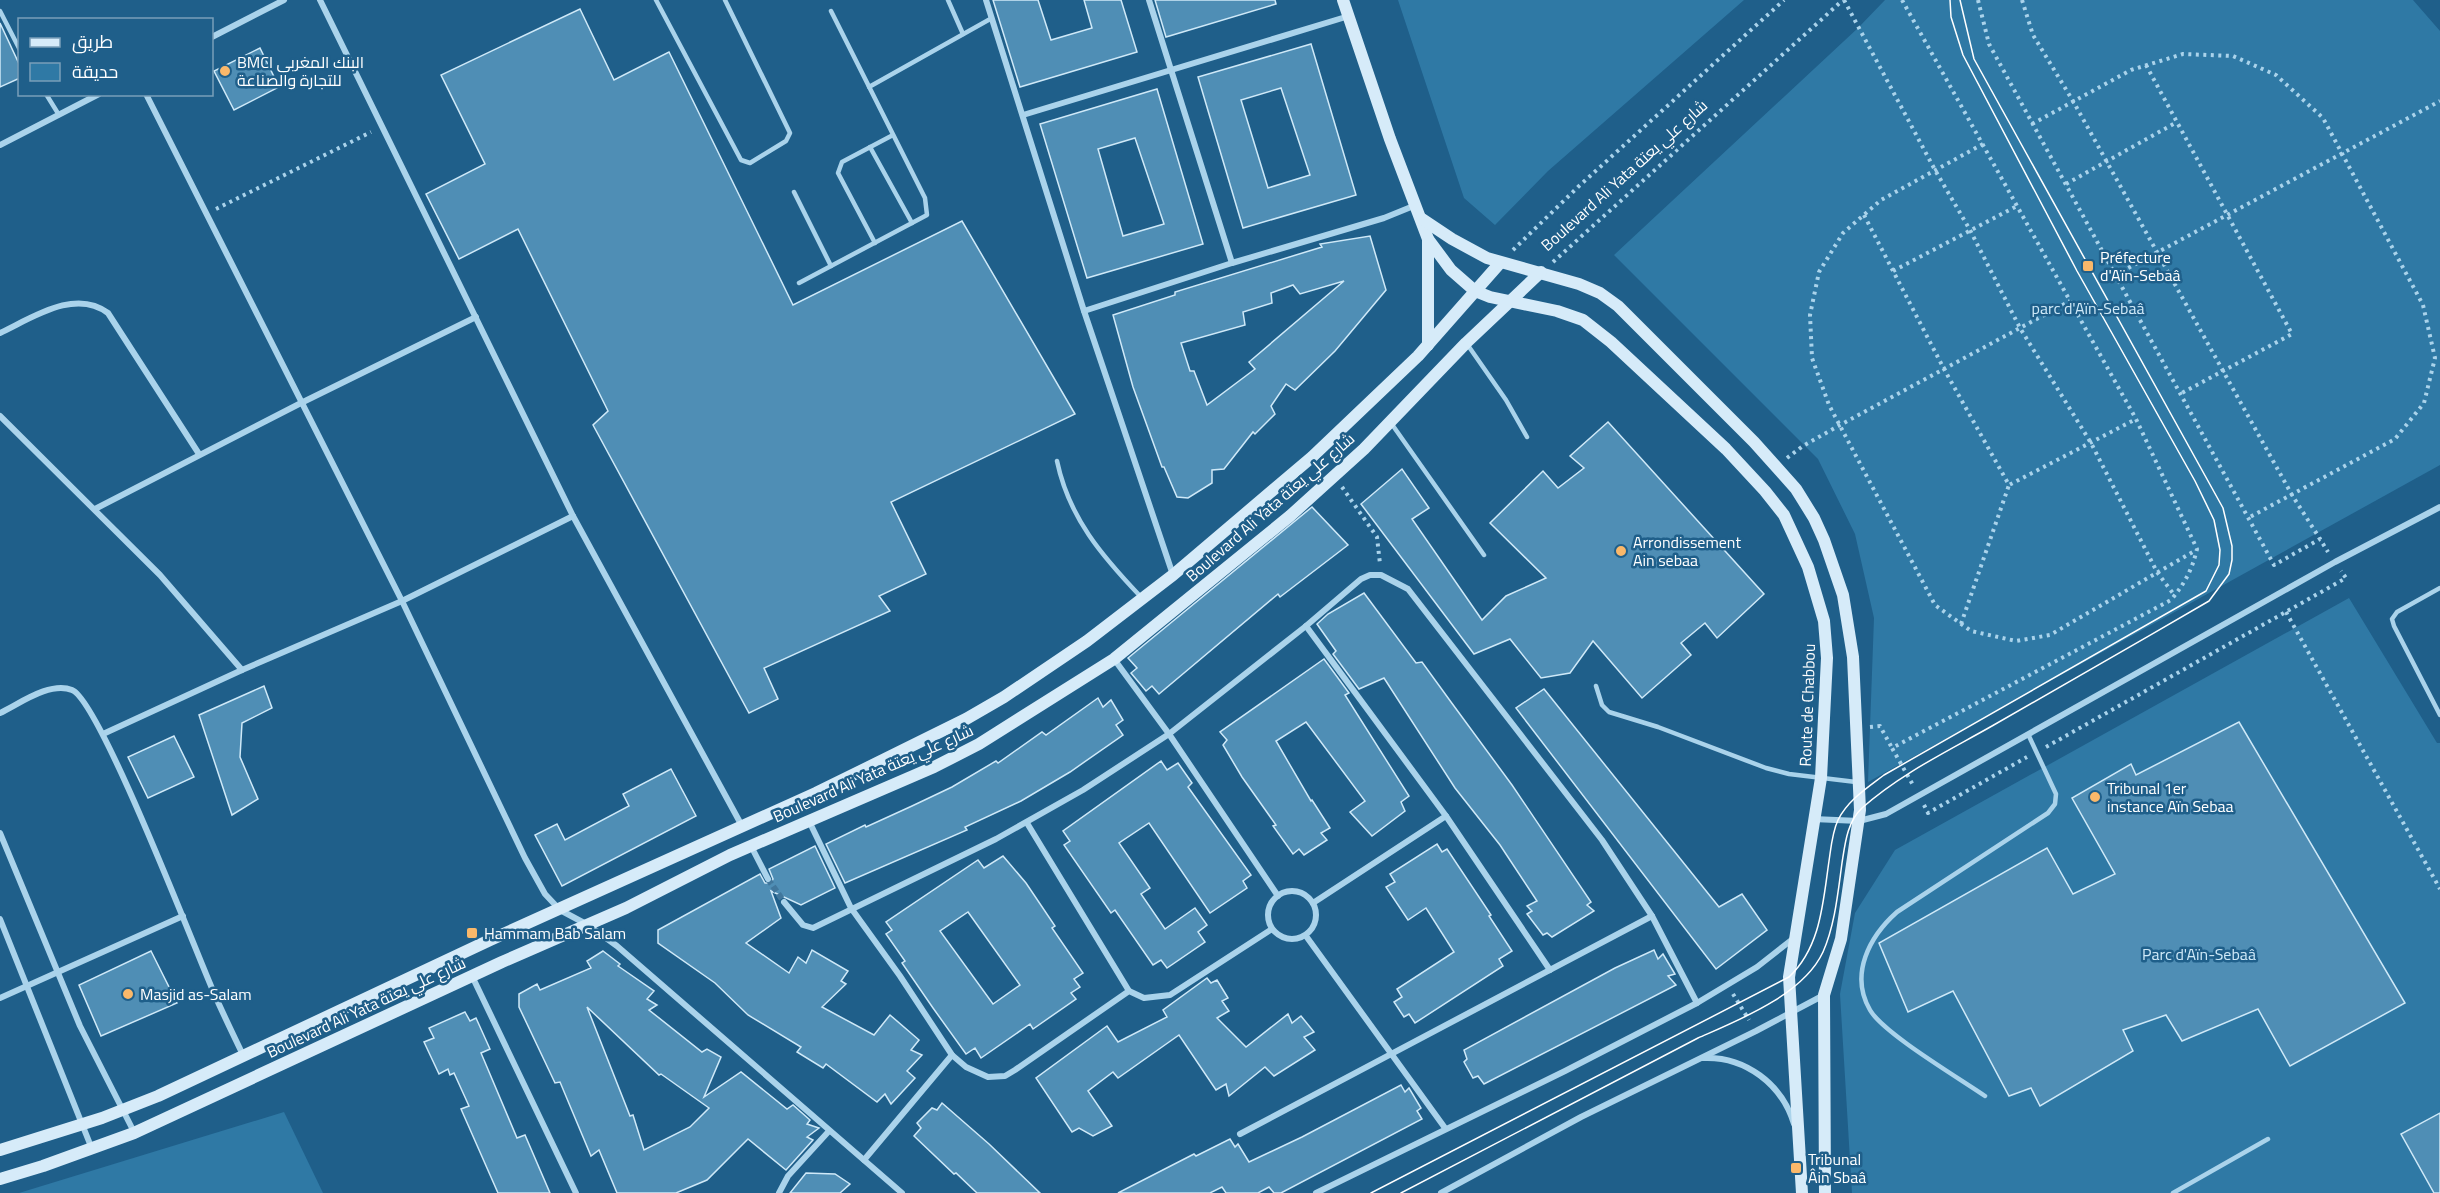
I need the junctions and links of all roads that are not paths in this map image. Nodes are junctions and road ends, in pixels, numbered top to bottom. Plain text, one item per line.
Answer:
1 (284, 0) edge
2 (320, 0) edge
3 (656, 0) edge
4 (725, 0) edge
5 (948, 0) edge
6 (986, 0) edge
7 (1149, 0) edge
8 (1343, 0) edge
9 (0, 11) edge
10 (831, 11) dead end
11 (1350, 16) junction
12 (992, 18) junction
13 (963, 34) junction
14 (213, 36) edge
15 (18, 46) edge
16 (1170, 71) junction
17 (869, 87) junction
18 (47, 96) edge
19 (95, 96) edge
20 (147, 96) edge
21 (59, 115) junction
22 (1023, 115) junction
23 (893, 135) junction
24 (0, 145) edge
25 (870, 147) junction
26 (794, 192) dead end
27 (1417, 205) junction
28 (1422, 219) junction
29 (912, 223) junction
30 (1428, 239) junction
31 (875, 243) junction
32 (1232, 263) junction
33 (1500, 263) junction
34 (831, 266) junction
35 (1541, 272) junction
36 (799, 283) dead end
37 (1475, 291) junction
38 (1509, 303) junction
39 (1084, 311) junction
40 (476, 317) junction
41 (0, 333) edge
42 (1466, 343) junction
43 (1428, 345) junction
44 (302, 403) junction
45 (0, 417) edge
46 (1390, 423) junction
47 (1527, 437) dead end
48 (199, 454) junction
49 (1057, 461) dead end
50 (2440, 507) edge
51 (95, 508) junction
52 (573, 516) junction
53 (1484, 555) dead end
54 (1173, 575) junction
55 (2440, 588) edge
56 (1142, 598) junction
57 (402, 601) junction
58 (1306, 626) junction
59 (1114, 659) junction
60 (242, 670) junction
61 (1596, 686) dead end
62 (0, 713) edge
63 (2440, 715) edge
64 (103, 734) junction
65 (1169, 734) junction
66 (2028, 734) junction
67 (1821, 778) junction
68 (1859, 782) junction
69 (1446, 816) junction
70 (1814, 819) junction
71 (809, 820) junction
72 (1859, 821) junction
73 (1027, 823) junction
74 (742, 827) junction
75 (0, 833) edge
76 (751, 846) junction
77 (768, 879) tunnel mouth
78 (1278, 896) junction
79 (784, 902) tunnel mouth
80 (1313, 903) junction
81 (851, 908) junction
82 (560, 910) junction
83 (183, 916) junction
84 (1652, 916) junction
85 (0, 918) edge
86 (588, 925) junction
87 (1272, 929) junction
88 (1306, 936) junction
89 (1794, 938) junction
90 (1550, 970) junction
91 (59, 972) junction
92 (472, 976) junction
93 (25, 986) junction
94 (1129, 991) junction
95 (1824, 995) junction
96 (0, 998) edge
97 (1696, 1004) junction
98 (1792, 1012) junction
99 (1392, 1053) junction
100 (243, 1055) junction
101 (952, 1055) junction
102 (1699, 1058) junction
103 (1985, 1096) dead end
104 (121, 1110) junction
105 (84, 1124) junction
106 (1445, 1128) junction
107 (829, 1131) junction
108 (134, 1133) junction
109 (1239, 1134) dead end
110 (2268, 1139) dead end
111 (0, 1150) edge
112 (92, 1150) junction
113 (1801, 1151) junction
114 (864, 1160) junction
115 (0, 1179) edge
116 (576, 1193) edge
117 (779, 1193) edge
118 (902, 1193) edge
119 (1316, 1193) edge
120 (1441, 1193) edge
121 (1802, 1193) edge
122 (1825, 1193) edge
123 (2174, 1193) edge

1 - 14 street
2 - 40 street
3 - 4 lane
5 - 13 lane
6 - 12 street
7 - 16 street
8 - 11 street
9 - 15 lane
10 - 17 lane
11 - 16 street
11 - 27 street
12 - 13 lane
12 - 22 street
13 - 17 lane
16 - 22 street
16 - 32 street
17 - 23 lane
18 - 21 lane
19 - 21 street
20 - 44 street
21 - 24 street
22 - 39 street
23 - 25 lane
23 - 29 lane
25 - 29 lane
25 - 31 lane
26 - 34 lane
27 - 28 street
27 - 32 street
28 - 30 street
28 - 33 street
29 - 31 lane
30 - 37 street
30 - 43 street
31 - 34 lane
32 - 39 street
33 - 35 street
33 - 37 street, Boulevard Ali Yata شارع علي يعتة
34 - 36 lane
35 - 38 street, Boulevard Ali Yata شارع علي يعتة
35 - 68 street
37 - 38 street, Route de Chabbou
37 - 43 street, Boulevard Ali Yata شارع علي يعتة
38 - 42 street, Boulevard Ali Yata شارع علي يعتة
38 - 67 street, Route de Chabbou
39 - 54 street
40 - 44 street
40 - 52 street
41 - 48 street
42 - 46 street, Boulevard Ali Yata شارع علي يعتة
42 - 47 lane
43 - 54 street, Boulevard Ali Yata شارع علي يعتة
44 - 48 street
44 - 57 street
45 - 51 street
46 - 53 lane
46 - 59 street, Boulevard Ali Yata شارع علي يعتة
48 - 51 street
49 - 56 lane
50 - 66 street
51 - 60 street
52 - 57 street
52 - 74 street
54 - 56 street, Boulevard Ali Yata شارع علي يعتة
55 - 63 lane
56 - 74 street, Boulevard Ali Yata شارع علي يعتة
57 - 60 street
57 - 82 street
58 - 65 street
58 - 69 street
58 - 84 street
59 - 65 street
59 - 71 street, Boulevard Ali Yata شارع علي يعتة
60 - 64 street
61 - 67 lane
62 - 64 street
64 - 83 street
65 - 73 street
65 - 78 street
66 - 72 street
66 - 103 lane
67 - 68 lane
67 - 70 street, Route de Chabbou
68 - 72 street
69 - 80 street
69 - 90 street
70 - 72 street
70 - 89 street, Route de Chabbou
71 - 76 street, Boulevard Ali Yata شارع علي يعتة
71 - 81 street
72 - 95 street
73 - 81 street
73 - 94 street
74 - 82 street, Boulevard Ali Yata شارع علي يعتة
75 - 91 street
76 - 77 street
76 - 86 street, Boulevard Ali Yata شارع علي يعتة
78 - 80 street
78 - 87 street
79 - 81 street
80 - 88 street
81 - 101 street
82 - 86 street
82 - 100 street, Boulevard Ali Yata شارع علي يعتة
83 - 91 street
83 - 100 street
84 - 90 street
84 - 97 street
85 - 93 street
86 - 92 street, Boulevard Ali Yata شارع علي يعتة
86 - 107 street
87 - 88 street
87 - 94 street
88 - 99 street
89 - 97 street
89 - 98 street, Route de Chabbou
90 - 99 street
91 - 93 street
91 - 104 street
92 - 108 street, Boulevard Ali Yata شارع علي يعتة
92 - 116 street
93 - 96 street
93 - 105 street
94 - 101 street
95 - 98 street
95 - 122 street
97 - 106 street
98 - 102 street
98 - 113 street, Route de Chabbou
99 - 106 street
99 - 109 street
100 - 104 street, Boulevard Ali Yata شارع علي يعتة
101 - 114 street
102 - 113 street
102 - 120 street
104 - 105 street, Boulevard Ali Yata شارع علي يعتة
104 - 108 street
105 - 111 street, Boulevard Ali Yata شارع علي يعتة
105 - 112 street
106 - 119 street
107 - 114 street
107 - 117 street
108 - 112 street, Boulevard Ali Yata شارع علي يعتة
110 - 123 lane
112 - 115 street, Boulevard Ali Yata شارع علي يعتة
113 - 121 street, Route de Chabbou
114 - 118 street

